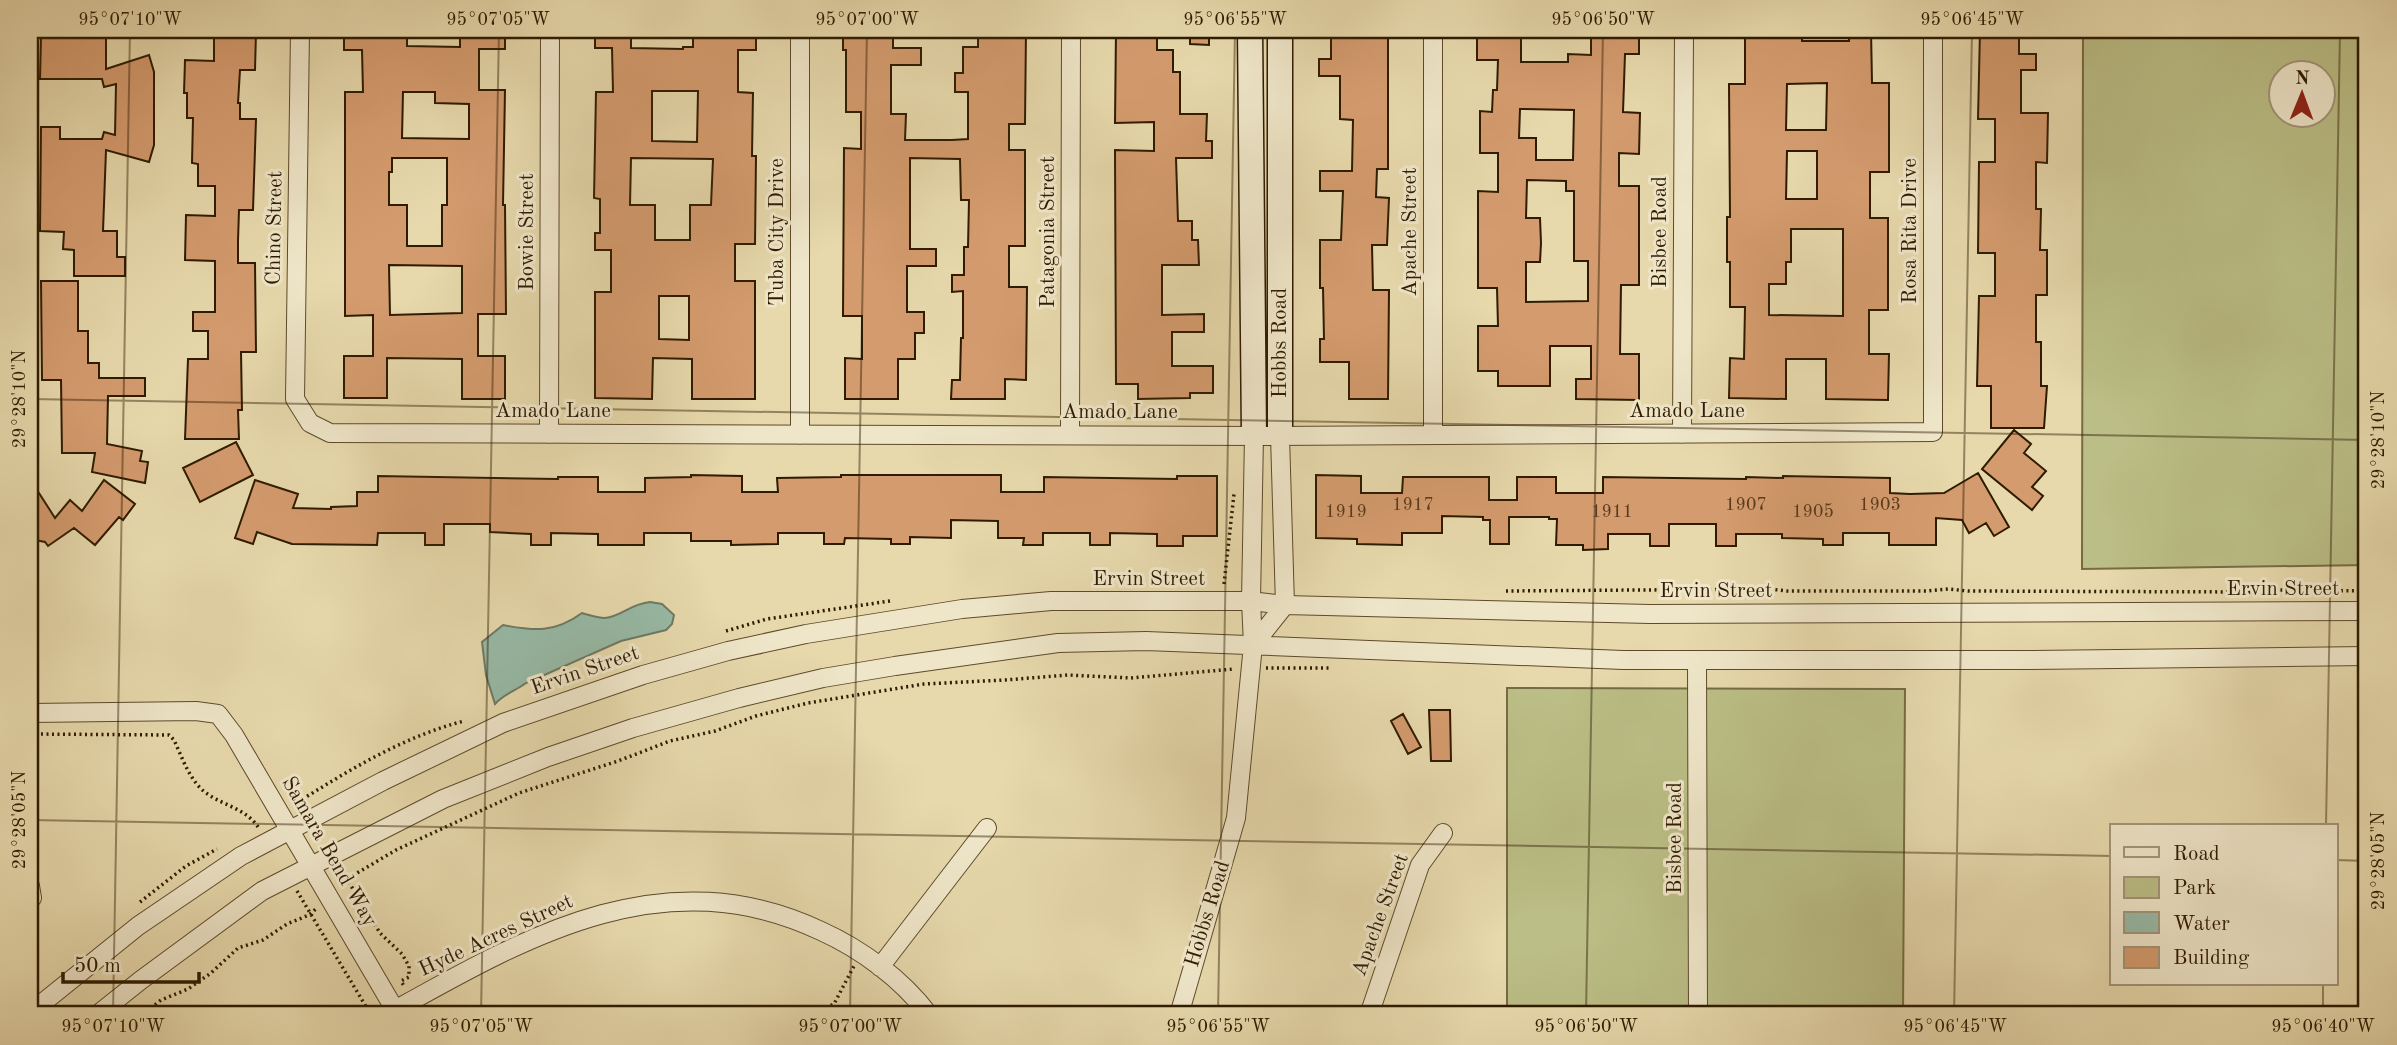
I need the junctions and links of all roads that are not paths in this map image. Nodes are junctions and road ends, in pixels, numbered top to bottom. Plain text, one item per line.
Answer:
1 (300, 30) edge
2 (550, 30) edge
3 (800, 30) edge
4 (1071, 30) edge
5 (1250, 30) edge
6 (1280, 30) edge
7 (1433, 30) edge
8 (1684, 30) edge
9 (1933, 30) edge
10 (310, 423) joint
11 (1933, 432) joint
12 (549, 434) junction
13 (1433, 434) junction
14 (1682, 434) junction
15 (800, 435) junction
16 (1070, 435) junction
17 (1254, 436) junction
18 (1280, 436) junction
19 (1251, 601) junction
20 (1285, 605) junction
21 (2367, 611) edge
22 (1254, 645) junction
23 (2367, 656) edge
24 (1697, 660) junction
25 (30, 713) edge
26 (988, 828) dead end
27 (290, 830) junction
28 (1443, 833) dead end
29 (311, 866) junction
30 (880, 967) junction
31 (30, 1013) edge
32 (393, 1013) edge
33 (97, 1015) edge
34 (929, 1015) edge
35 (1179, 1015) edge
36 (1369, 1015) edge
37 (1698, 1015) edge

1 - 10 street, Chino Street
2 - 12 street, Bowie Street
3 - 15 street, Tuba City Drive
4 - 16 street, Patagonia Street
5 - 17 street, Hobbs Road
6 - 18 street, Hobbs Road
7 - 13 street, Apache Street
8 - 14 street, Bisbee Road
9 - 11 street, Rosa Rita Drive
10 - 12 street, Amado Lane
11 - 14 street, Amado Lane
12 - 15 street, Amado Lane
13 - 14 street, Amado Lane
13 - 18 street, Amado Lane
15 - 16 street, Amado Lane
16 - 17 street, Amado Lane
17 - 18 street, Amado Lane
17 - 19 street, Hobbs Road
18 - 20 street, Hobbs Road
19 - 20 street, Ervin Street
19 - 22 street, Hobbs Road
19 - 27 street, Ervin Street
20 - 21 street, Ervin Street
20 - 22 street
22 - 24 street
22 - 29 street
22 - 35 street, Hobbs Road
23 - 24 street
24 - 37 street, Bisbee Road
25 - 27 street, Samara Bend Way
26 - 30 street
27 - 29 street, Samara Bend Way
27 - 31 street, Ervin Street
28 - 36 street, Apache Street
29 - 32 street, Samara Bend Way
29 - 33 street
30 - 32 street, Hyde Acres Street
30 - 34 street, Hyde Acres Street

